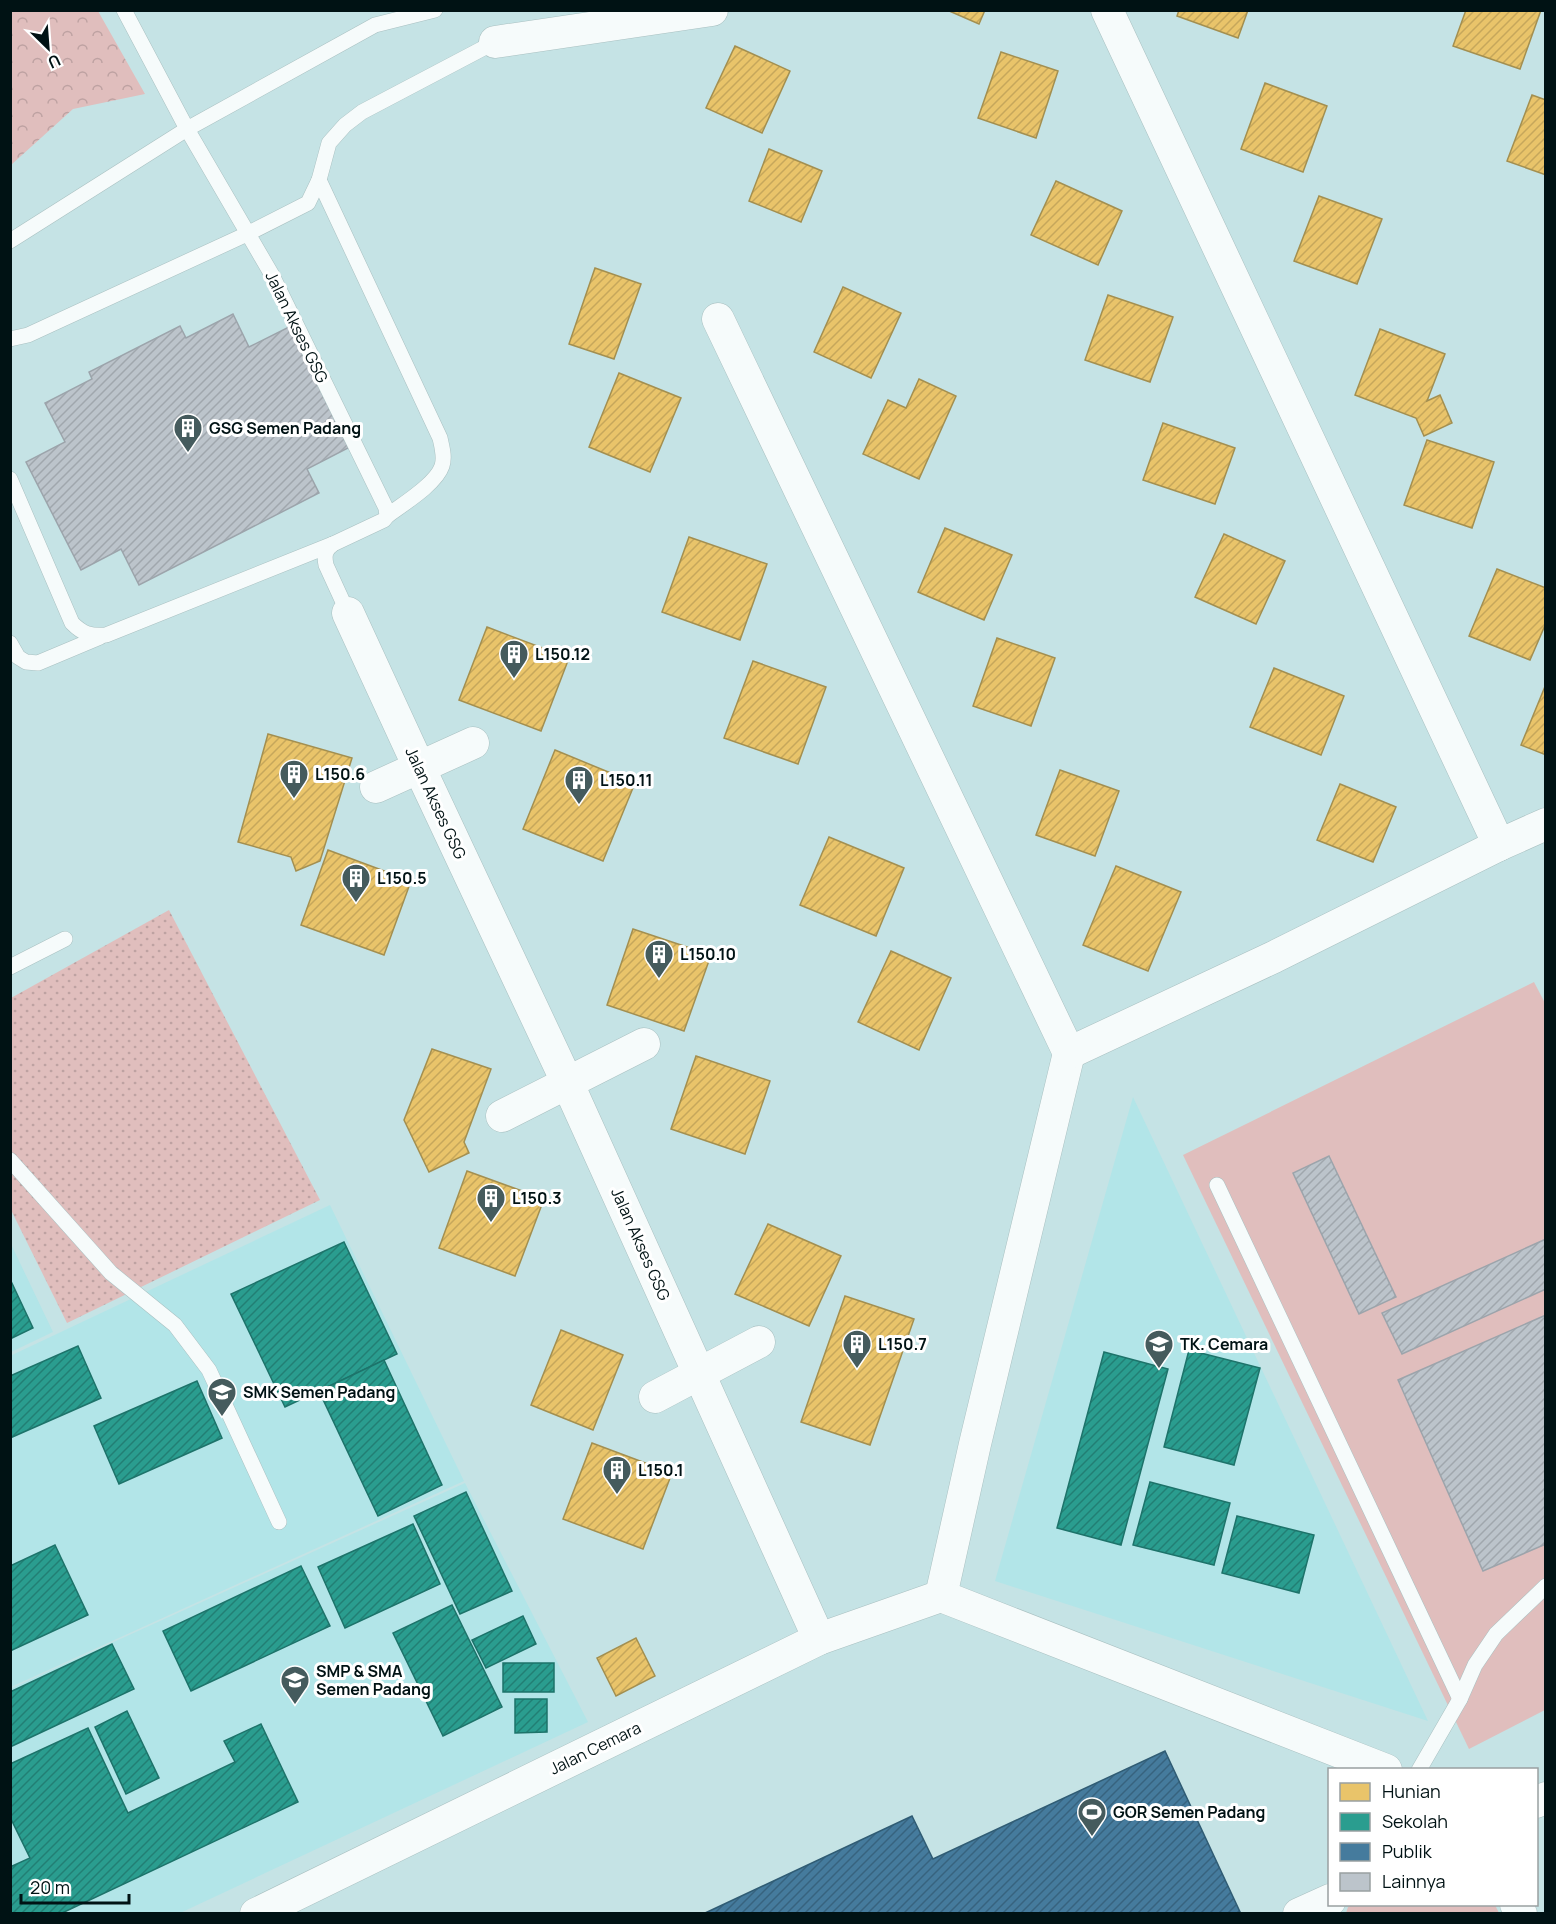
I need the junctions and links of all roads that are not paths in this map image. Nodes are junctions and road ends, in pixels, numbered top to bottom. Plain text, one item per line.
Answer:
1 (124, 10) edge
2 (712, 10) edge
3 (1107, 10) edge
4 (428, 11) edge
5 (374, 18) edge
6 (495, 42) joint
7 (187, 129) junction
8 (319, 180) junction
9 (247, 234) junction
10 (10, 241) edge
11 (718, 319) dead end
12 (10, 339) edge
13 (10, 479) edge
14 (387, 516) junction
15 (333, 544) junction
16 (348, 613) joint
17 (105, 635) junction
18 (10, 643) edge
19 (473, 743) dead end
20 (419, 767) junction
21 (376, 787) dead end
22 (1545, 824) edge
23 (1499, 845) junction
24 (66, 939) dead end
25 (10, 967) edge
26 (644, 1044) dead end
27 (1069, 1053) junction
28 (568, 1084) junction
29 (502, 1116) dead end
30 (10, 1160) edge
31 (1217, 1185) dead end
32 (759, 1342) dead end
33 (699, 1373) junction
34 (655, 1397) dead end
35 (279, 1522) dead end
36 (1545, 1586) edge
37 (941, 1596) junction
38 (819, 1639) junction
39 (1460, 1699) junction
40 (1381, 1768) edge
41 (1420, 1768) edge
42 (256, 1914) edge

1 - 7 lane, Jalan Akses GSG
2 - 6 street
3 - 23 street
4 - 5 lane
5 - 7 lane
6 - 8 lane
7 - 9 lane, Jalan Akses GSG
7 - 10 lane
8 - 9 lane
8 - 14 lane
9 - 12 lane
9 - 14 lane, Jalan Akses GSG
11 - 27 street
13 - 17 lane
14 - 15 lane
15 - 16 lane, Jalan Akses GSG
15 - 17 lane
16 - 20 street, Jalan Akses GSG
17 - 18 lane
19 - 20 street
20 - 21 street
20 - 28 street, Jalan Akses GSG
22 - 23 street
23 - 27 street
24 - 25 lane
26 - 28 street
27 - 37 street
28 - 29 street
28 - 33 street, Jalan Akses GSG
30 - 35 lane
31 - 39 lane
32 - 33 street
33 - 34 street
33 - 38 street, Jalan Akses GSG
36 - 39 lane
37 - 38 street, Jalan Cemara
37 - 40 street
38 - 42 street, Jalan Cemara
39 - 41 lane

